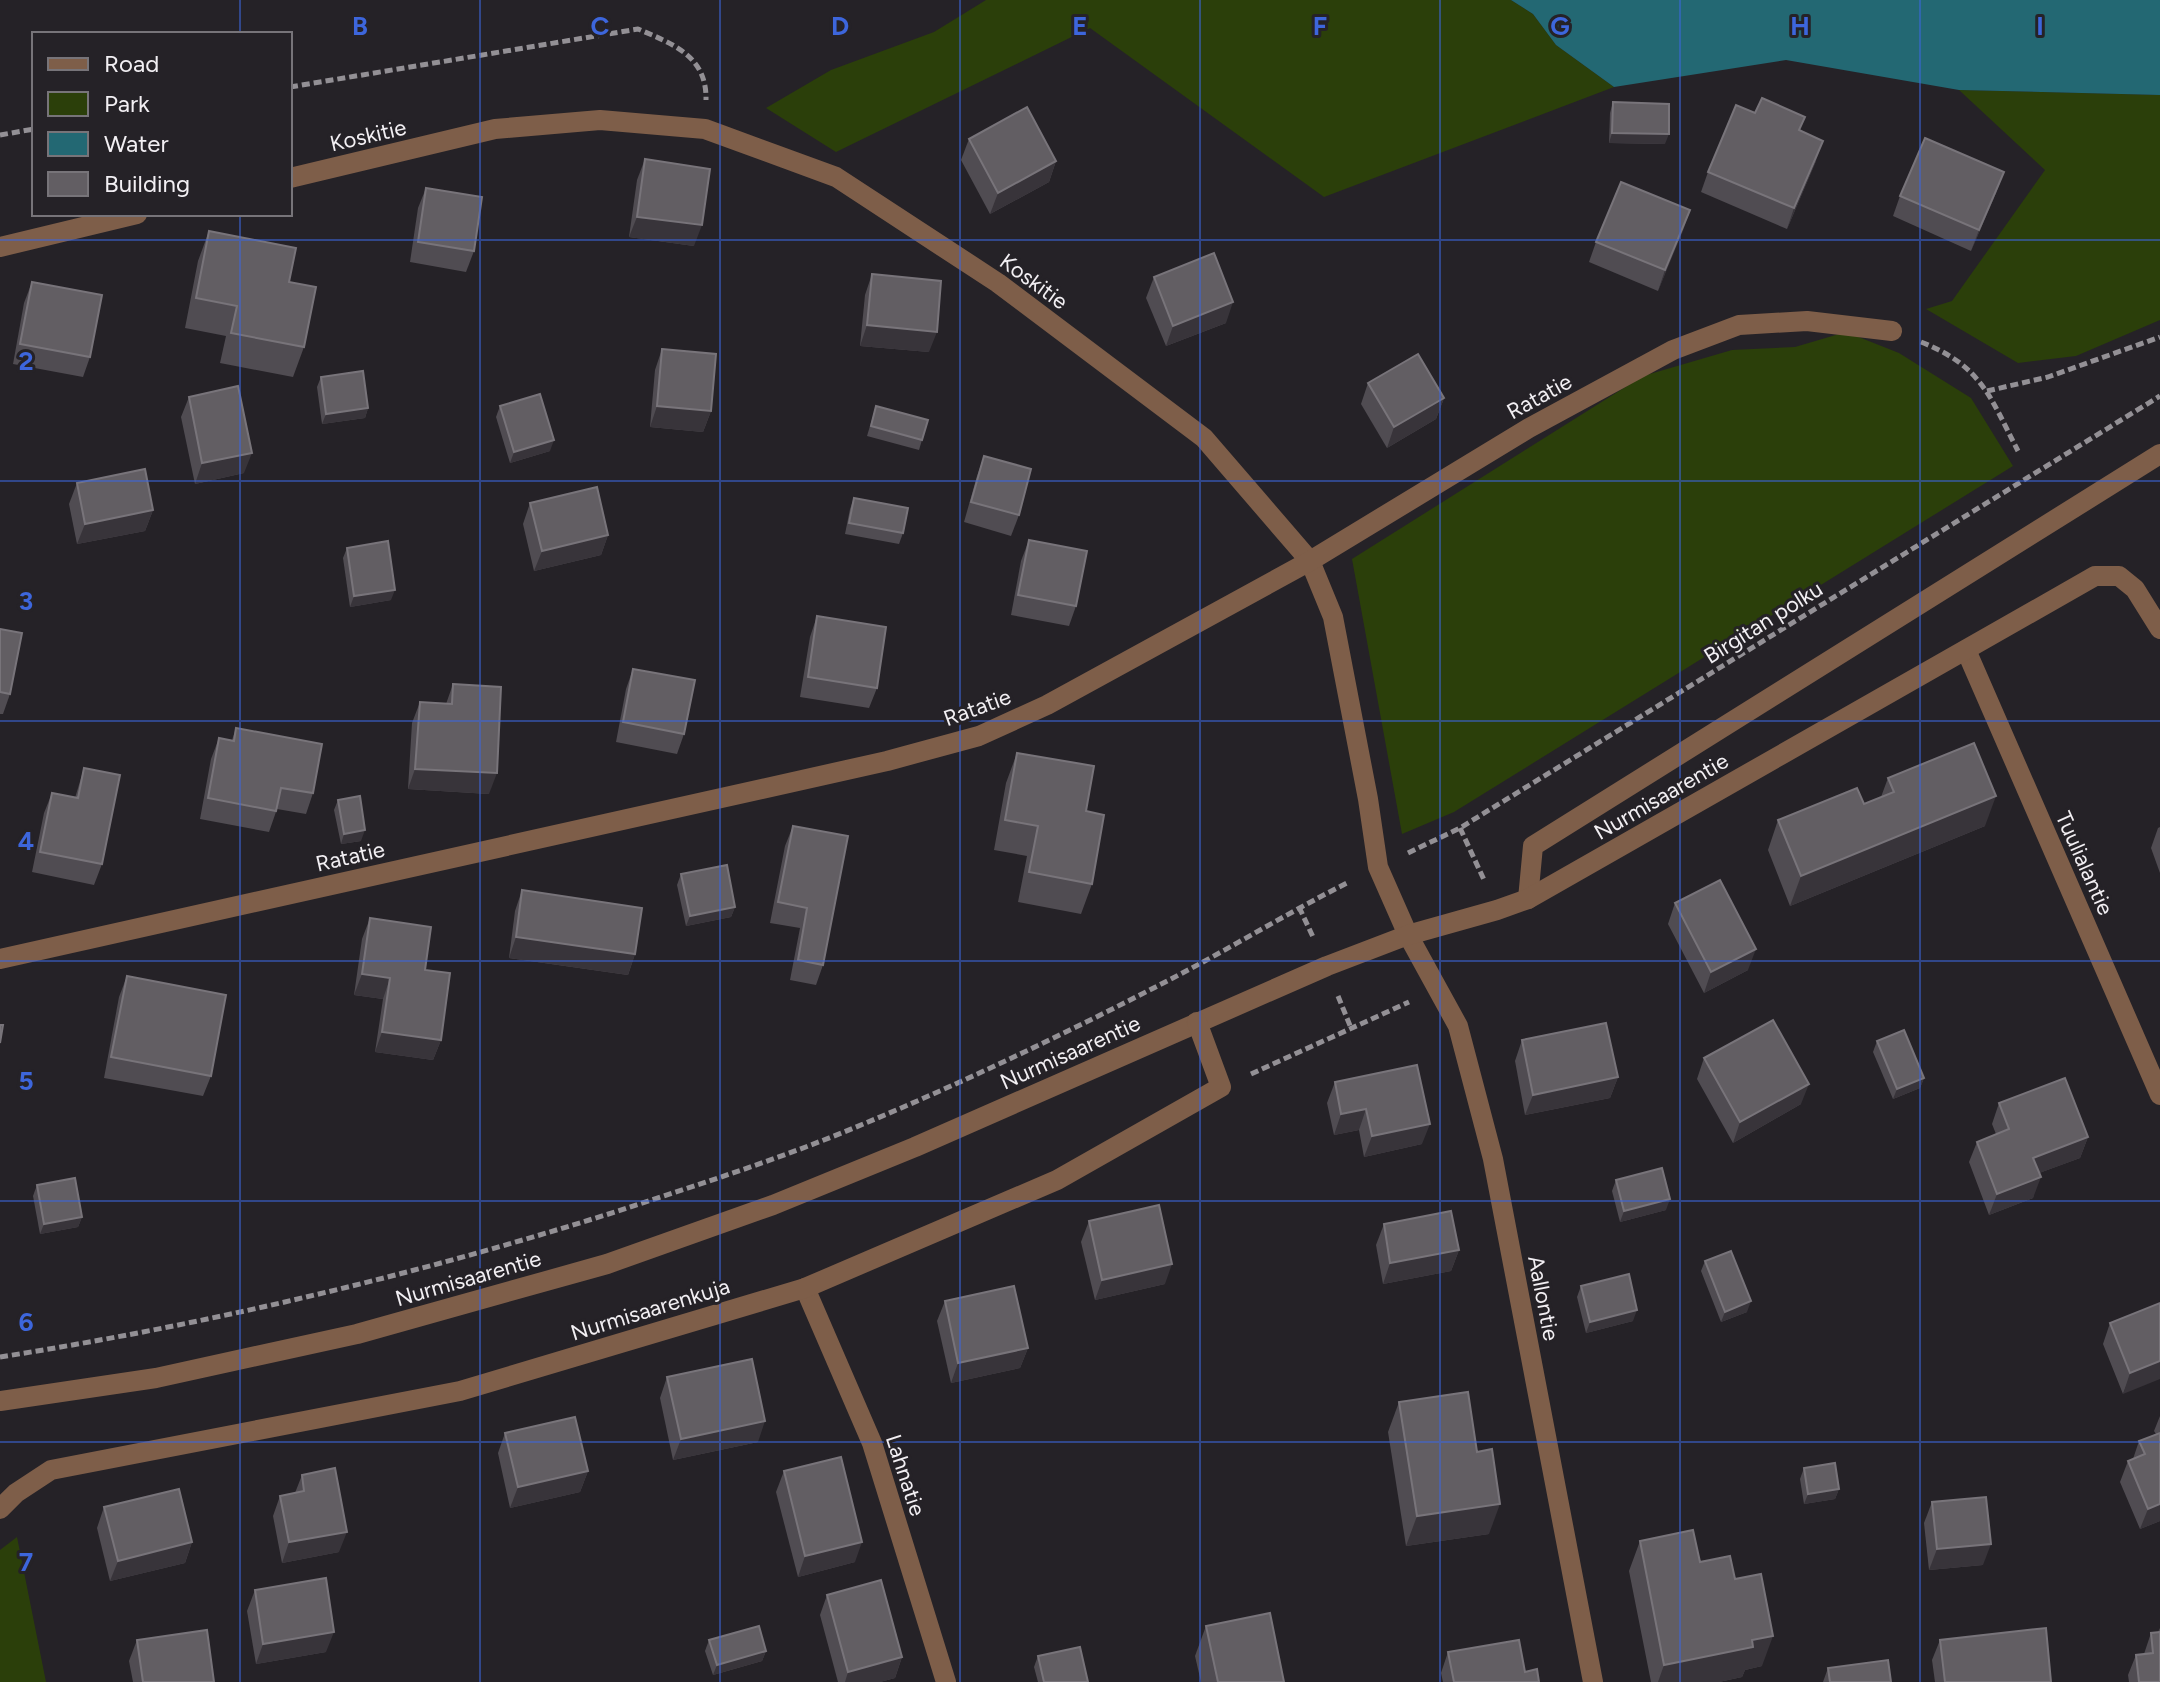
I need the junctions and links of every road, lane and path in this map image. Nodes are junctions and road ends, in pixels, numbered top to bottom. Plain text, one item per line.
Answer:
1 (292, 87) edge
2 (32, 129) edge
3 (705, 129) junction
4 (0, 135) edge
5 (292, 178) edge
6 (129, 216) edge
7 (0, 247) edge
8 (1892, 331) joint
9 (2160, 337) edge
10 (1987, 391) junction
11 (2160, 396) edge
12 (2018, 451) dead end
13 (2160, 454) edge
14 (1310, 561) junction
15 (2160, 629) edge
16 (1966, 650) junction
17 (1460, 828) junction
18 (1378, 867) junction
19 (1528, 899) junction
20 (1497, 910) junction
21 (1408, 935) junction
22 (0, 959) edge
23 (1437, 990) junction
24 (1197, 1022) junction
25 (1221, 1087) junction
26 (2160, 1095) edge
27 (805, 1288) junction
28 (0, 1357) edge
29 (0, 1401) edge
30 (0, 1509) edge
31 (946, 1682) edge
32 (1593, 1682) edge

1 - 3 path
2 - 4 path
3 - 5 street, Koskitie
3 - 14 street, Koskitie
6 - 7 street
8 - 10 path
8 - 14 street, Ratatie
9 - 10 path
10 - 12 path
11 - 17 path, Birgitan polku
13 - 19 street
14 - 18 street, Koskitie
14 - 22 street, Ratatie
15 - 16 street, Nurmisaarentie
16 - 19 street, Nurmisaarentie
16 - 26 street, Tuulialantie
17 - 18 path, Birgitan polku
17 - 20 path
18 - 21 street, Koskitie
18 - 28 path, Birgitan polku
19 - 20 street, Nurmisaarentie
20 - 21 street, Nurmisaarentie
21 - 23 street, Aallontie
21 - 24 street, Nurmisaarentie
23 - 25 path
23 - 32 street, Aallontie
24 - 25 street
24 - 29 street, Nurmisaarentie
25 - 27 street, Nurmisaarenkuja
27 - 30 street, Nurmisaarenkuja
27 - 31 street, Lahnatie

